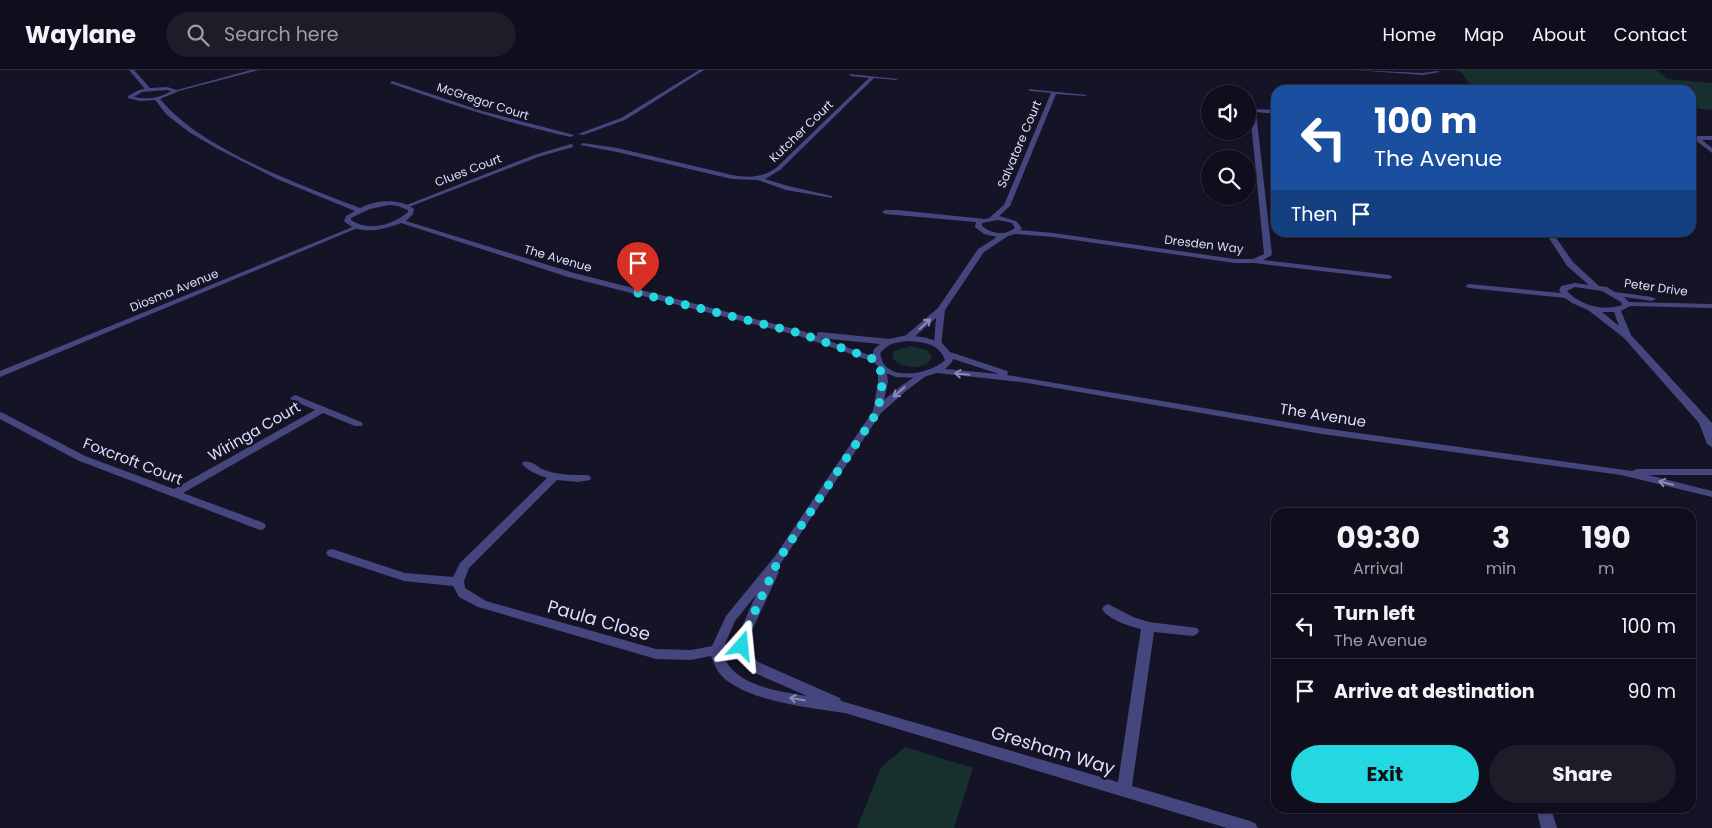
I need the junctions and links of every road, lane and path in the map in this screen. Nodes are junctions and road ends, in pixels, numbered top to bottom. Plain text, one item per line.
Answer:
1 (131, 70) edge
2 (258, 70) edge
3 (702, 70) edge
4 (1356, 70) edge
5 (1438, 72) dead end
6 (851, 75) dead end
7 (873, 77) junction
8 (896, 79) dead end
9 (392, 82) dead end
10 (148, 89) junction
11 (1030, 90) dead end
12 (175, 91) junction
13 (1054, 93) junction
14 (1085, 95) dead end
15 (156, 98) junction
16 (1256, 111) edge
17 (1271, 112) edge
18 (612, 124) junction
19 (539, 129) junction
20 (581, 134) junction
21 (571, 135) junction
22 (1696, 138) edge
23 (1712, 138) edge
24 (594, 139) junction
25 (1696, 139) edge
26 (1254, 140) edge
27 (559, 141) junction
28 (583, 145) junction
29 (571, 146) junction
30 (617, 150) junction
31 (1712, 151) edge
32 (536, 156) junction
33 (760, 179) junction
34 (830, 197) dead end
35 (407, 206) junction
36 (1007, 206) junction
37 (358, 210) junction
38 (885, 212) dead end
39 (947, 218) junction
40 (992, 218) junction
41 (983, 220) junction
42 (1011, 220) junction
43 (400, 221) junction
44 (357, 227) junction
45 (980, 229) junction
46 (1016, 229) junction
47 (1005, 234) junction
48 (1551, 237) edge
49 (981, 251) junction
50 (1254, 261) junction
51 (1570, 264) junction
52 (1389, 276) dead end
53 (1575, 285) junction
54 (1469, 286) dead end
55 (1596, 287) junction
56 (1616, 294) junction
57 (1566, 296) junction
58 (1626, 304) junction
59 (1692, 304) junction
60 (1712, 306) edge
61 (1590, 307) junction
62 (941, 310) junction
63 (1618, 310) junction
64 (799, 333) junction
65 (1628, 336) junction
66 (908, 338) junction
67 (889, 342) junction
68 (938, 344) junction
69 (948, 354) junction
70 (879, 364) junction
71 (939, 371) junction
72 (0, 374) edge
73 (922, 376) junction
74 (1021, 378) junction
75 (295, 398) dead end
76 (320, 410) junction
77 (878, 411) junction
78 (0, 415) edge
79 (358, 424) dead end
80 (1708, 425) edge
81 (1712, 444) edge
82 (527, 464) dead end
83 (1621, 472) junction
84 (1711, 473) edge
85 (554, 477) junction
86 (586, 478) dead end
87 (175, 493) junction
88 (1712, 494) edge
89 (260, 526) dead end
90 (332, 553) dead end
91 (779, 559) junction
92 (456, 582) junction
93 (1108, 609) dead end
94 (1148, 627) junction
95 (1193, 631) dead end
96 (742, 646) junction
97 (716, 651) junction
98 (845, 707) junction
99 (1124, 791) junction
100 (1545, 813) edge
101 (1250, 828) edge
102 (1549, 828) edge

1 - 10 street
2 - 12 street
3 - 18 street
4 - 5 street
6 - 7 street
7 - 8 street
7 - 33 street, Kutcher Court
9 - 19 street, McGregor Court
10 - 12 street
10 - 15 street
11 - 13 street, Salvatore Court
12 - 15 street
13 - 14 street, Salvatore Court
13 - 36 street, Salvatore Court
15 - 37 street
16 - 17 street, Dresden Way
18 - 20 street
18 - 24 street
19 - 21 street, McGregor Court
19 - 27 street, McGregor Court
20 - 21 street
20 - 24 street, Kutcher Court
21 - 27 street, Clues Court
22 - 23 street
24 - 28 street
24 - 30 street, Kutcher Court
25 - 31 street
26 - 50 street, Dresden Way
27 - 29 street, McGregor Court
27 - 32 street, Clues Court
28 - 29 street
28 - 30 street, Kutcher Court
29 - 32 street, Clues Court
30 - 33 street, Kutcher Court
32 - 35 street, Clues Court
33 - 34 street
35 - 37 street
35 - 43 street
36 - 40 street, Salvatore Court
36 - 42 street, Salvatore Court
37 - 44 street
38 - 39 street
39 - 41 street
39 - 45 street
40 - 41 street
40 - 42 street
41 - 45 street
42 - 46 street
43 - 44 street, Diosma Avenue
43 - 64 street, The Avenue
44 - 72 street, Diosma Avenue
45 - 47 street
45 - 49 street
46 - 47 street, Dresden Way
46 - 50 street, Dresden Way
47 - 49 street
48 - 51 street
49 - 62 street
50 - 52 street
51 - 53 street
51 - 55 street
53 - 55 street
53 - 57 street
54 - 57 street
55 - 56 street
56 - 58 street
56 - 59 street, Peter Drive
57 - 61 street
58 - 59 street, Peter Drive
58 - 63 street
59 - 60 street, Peter Drive
61 - 63 street
61 - 65 street, Peter Drive
66 -> 62 street
62 - 68 street
63 - 65 street, Peter Drive
64 - 67 street, The Avenue
64 - 70 street, The Avenue
65 - 80 street, Peter Drive
66 - 67 street, The Avenue
66 - 68 street
67 - 70 street
68 - 69 street
69 - 71 street
69 - 74 street, The Avenue
70 - 73 street, The Avenue
70 - 77 street
71 - 73 street
74 -> 71 street, The Avenue
73 -> 77 street
74 - 83 street, The Avenue
75 - 76 street, Wiringa Court
76 - 79 street, Wiringa Court
76 - 87 street, Wiringa Court
77 - 91 street
78 - 87 street, Foxcroft Court
80 - 81 street, Peter Drive
82 - 85 street
83 - 84 street, The Avenue
88 -> 83 street, The Avenue
85 - 86 street
85 - 92 street
87 - 89 street, Foxcroft Court
90 - 92 street
91 - 96 street
91 - 97 street
92 - 97 street, Paula Close
93 - 94 street
94 - 95 street
94 - 99 street
96 - 97 street, Paula Close
96 - 98 street, Gresham Way
98 -> 97 street, Gresham Way
98 - 99 street, Gresham Way
99 - 101 street, Gresham Way
100 - 102 street

